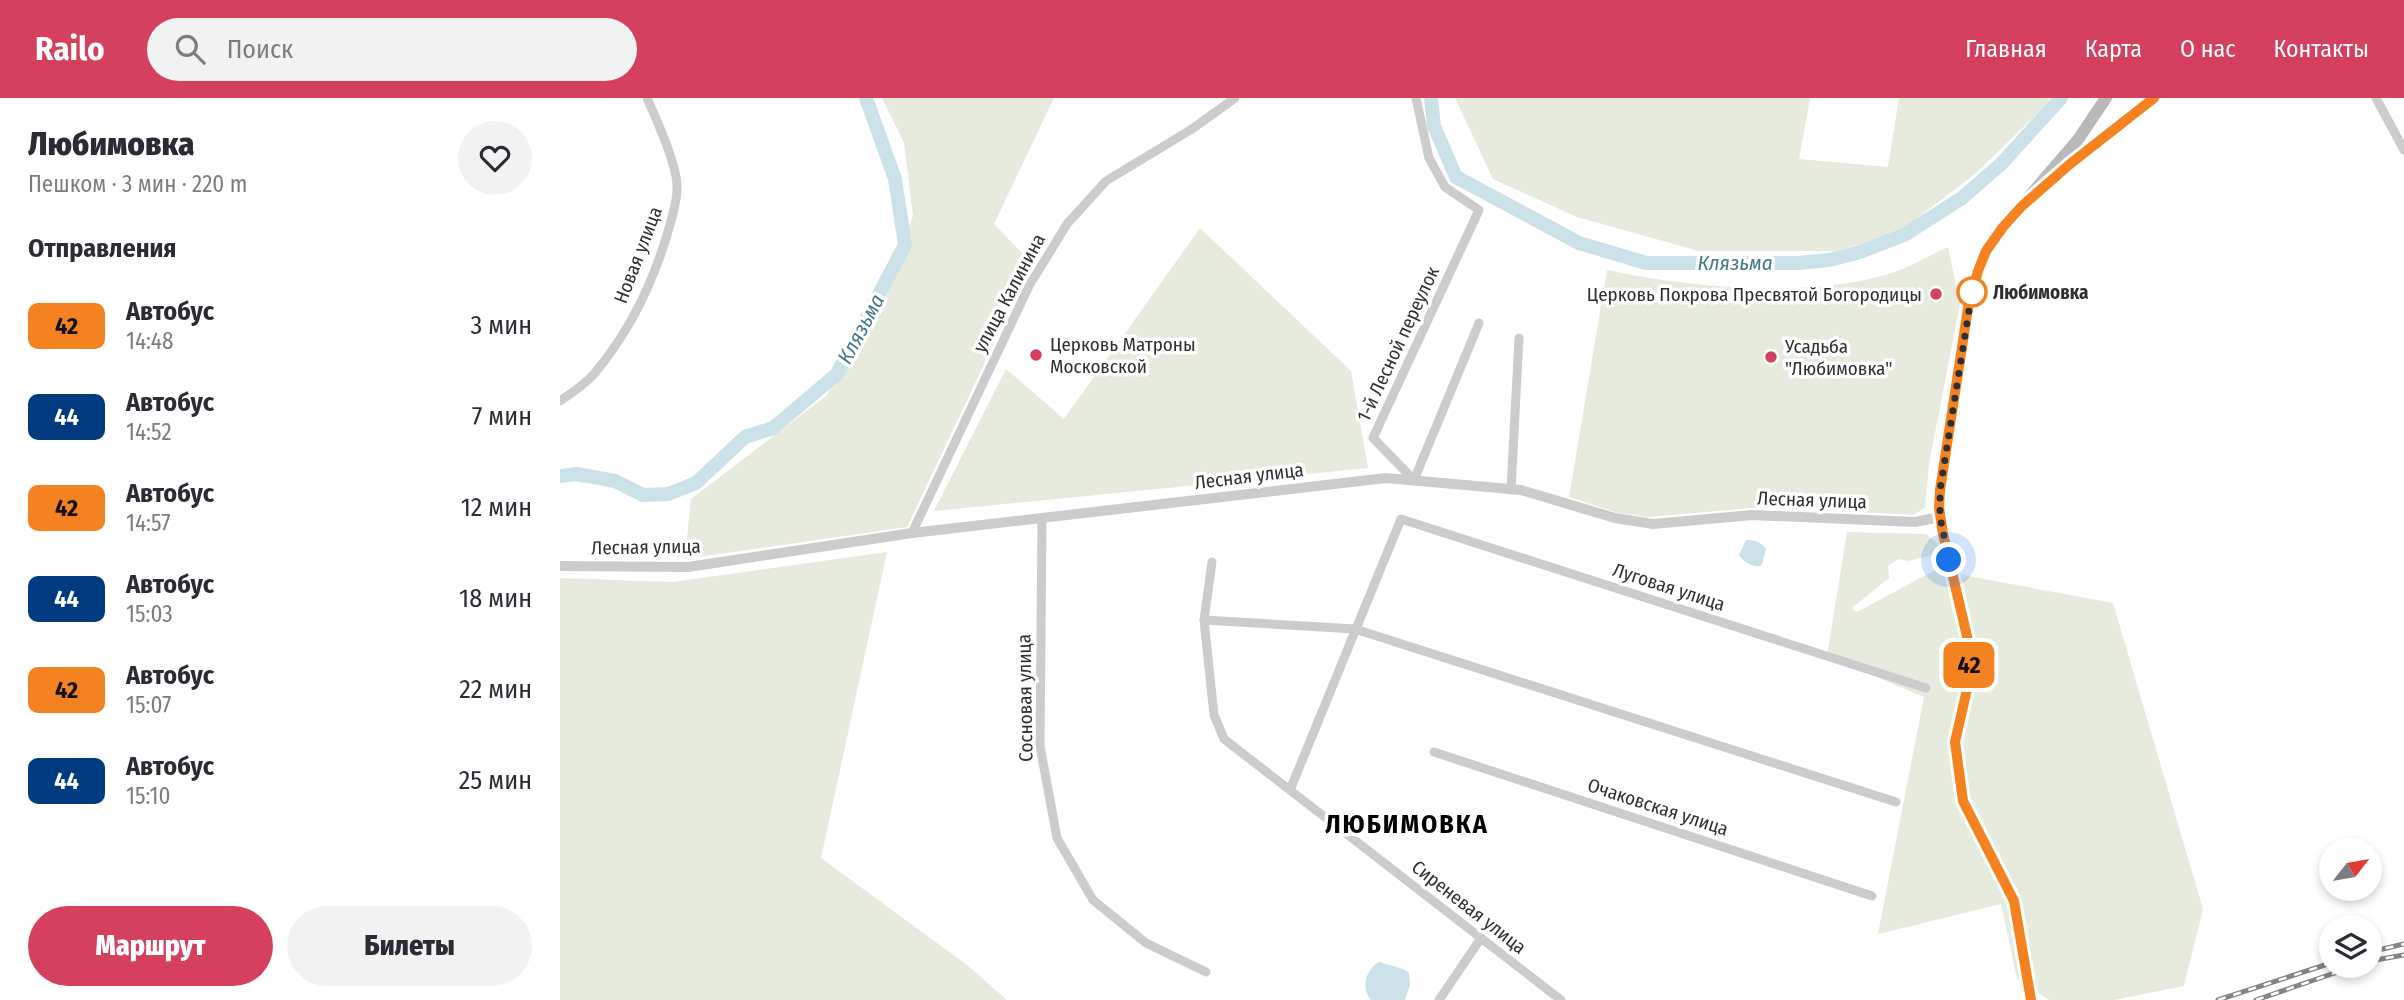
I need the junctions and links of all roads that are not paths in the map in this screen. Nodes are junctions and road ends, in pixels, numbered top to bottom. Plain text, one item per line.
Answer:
1 (646, 98) edge
2 (1234, 98) edge
3 (1416, 98) edge
4 (2106, 98) edge
5 (2154, 98) edge
6 (2376, 98) edge
7 (2404, 150) edge
8 (2022, 206) junction
9 (1479, 323) dead end
10 (1519, 338) dead end
11 (560, 401) edge
12 (1414, 480) junction
13 (1511, 489) junction
14 (1940, 517) junction
15 (1042, 518) junction
16 (912, 533) junction
17 (1212, 562) dead end
18 (560, 566) edge
19 (1204, 620) junction
20 (1355, 629) junction
21 (1926, 688) dead end
22 (1434, 752) dead end
23 (1290, 790) junction
24 (1896, 803) dead end
25 (1872, 896) dead end
26 (1481, 938) junction
27 (1206, 972) dead end
28 (1439, 1000) edge
29 (1561, 1000) edge
30 (2031, 1000) edge

1 - 11 street, Новая улица
2 - 16 street, улица Калинина
3 - 12 street, 1-й Лесной переулок
4 - 8 main road
5 - 8 main road
6 - 7 street
8 - 14 main road
9 - 12 street
10 - 13 street
12 - 13 street, Лесная улица
12 - 15 street, Лесная улица
13 - 14 street, Лесная улица
14 - 30 main road
15 - 16 street, Лесная улица
15 - 27 street, Сосновая улица
16 - 18 street, Лесная улица
17 - 19 street, Сиреневая улица
19 - 20 street
19 - 23 street, Сиреневая улица
20 - 21 street, Луговая улица
20 - 23 street
20 - 24 street
22 - 25 street, Очаковская улица
23 - 26 street, Сиреневая улица
26 - 28 street
26 - 29 street, Сиреневая улица

